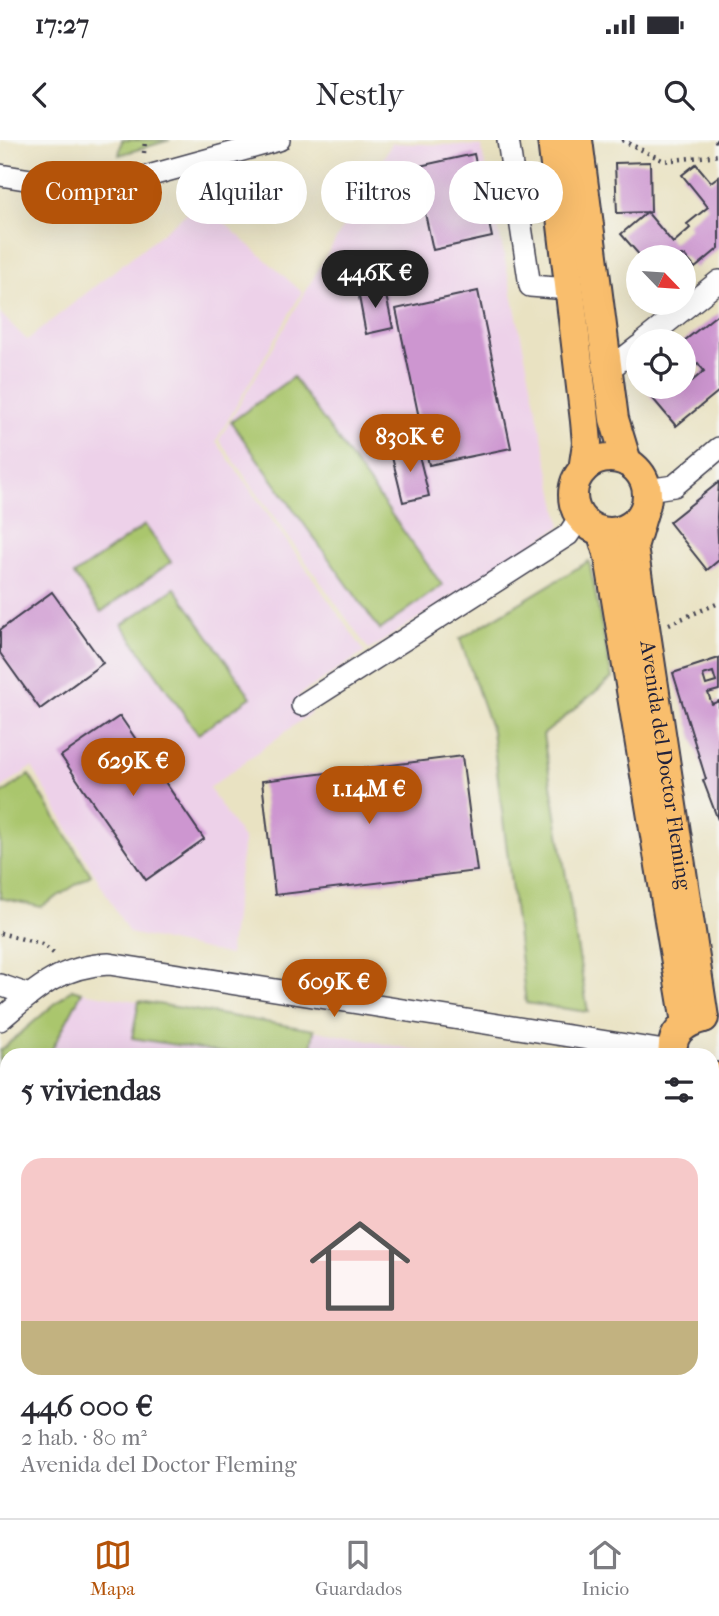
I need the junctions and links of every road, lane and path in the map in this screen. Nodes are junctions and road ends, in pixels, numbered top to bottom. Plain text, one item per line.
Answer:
1 (145, 140) edge
2 (279, 140) edge
3 (508, 140) edge
4 (552, 140) edge
5 (578, 140) edge
6 (622, 140) edge
7 (715, 140) edge
8 (719, 143) edge
9 (144, 153) dead end
10 (719, 155) edge
11 (0, 175) edge
12 (719, 281) edge
13 (569, 289) junction
14 (659, 329) edge
15 (626, 356) edge
16 (607, 371) junction
17 (719, 448) edge
18 (627, 462) junction
19 (583, 470) junction
20 (645, 501) junction
21 (590, 524) junction
22 (719, 603) edge
23 (646, 634) junction
24 (302, 705) dead end
25 (0, 933) edge
26 (70, 969) junction
27 (0, 985) edge
28 (29, 995) junction
29 (0, 1020) edge
30 (703, 1022) edge
31 (635, 1048) edge
32 (673, 1048) edge

1 - 9 path
2 - 11 street
3 - 13 street
4 - 13 main road
5 - 16 main road
6 - 10 path
7 - 8 path
12 - 14 street
13 - 19 main road
15 - 16 street
16 - 18 main road
17 - 20 street
18 - 19 main road
18 - 20 main road
19 - 21 main road
20 - 21 main road
20 - 23 main road, Avenida del Doctor Fleming
21 - 24 street
21 - 30 main road, Avenida del Doctor Fleming
22 - 23 path
23 - 30 main road, Avenida del Doctor Fleming
25 - 26 path
26 - 28 street
26 - 31 street
27 - 28 street
28 - 29 street
30 - 32 main road

